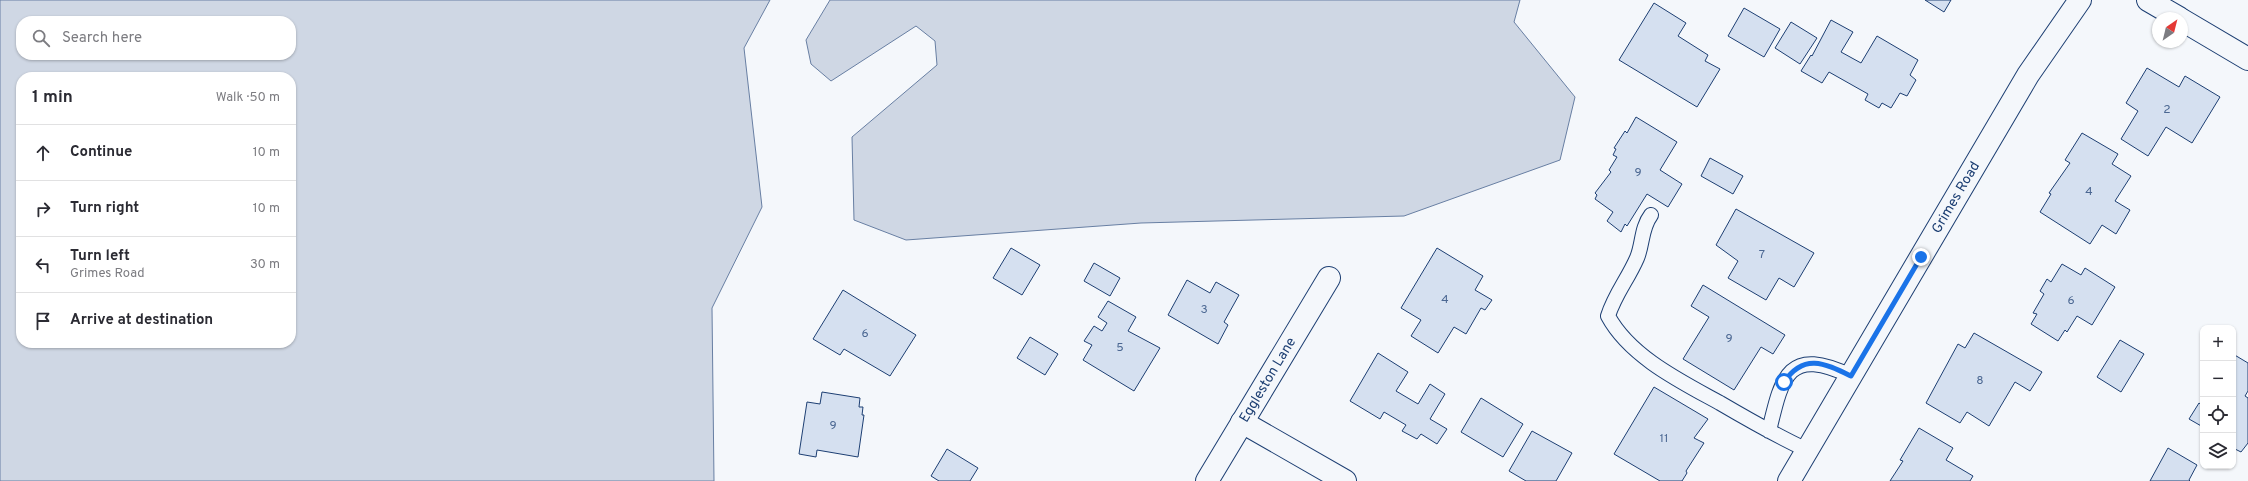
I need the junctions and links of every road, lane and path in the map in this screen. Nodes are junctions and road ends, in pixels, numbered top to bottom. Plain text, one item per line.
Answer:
1 (2080, 0) edge
2 (2148, 0) edge
3 (2169, 12) edge
4 (2188, 24) edge
5 (2248, 59) edge
6 (1651, 215) dead end
7 (1329, 278) dead end
8 (1851, 376) junction
9 (1242, 422) junction
10 (1769, 431) junction
11 (1807, 450) junction
12 (1207, 481) edge
13 (1345, 481) edge
14 (1789, 481) edge

1 - 8 street, Grimes Road
2 - 3 street
4 - 5 street
6 - 10 lane
7 - 9 street, Eggleston Lane
8 - 10 lane
8 - 11 street, Grimes Road
9 - 12 street, Eggleston Lane
9 - 13 street
10 - 11 lane
11 - 14 street, Grimes Road

